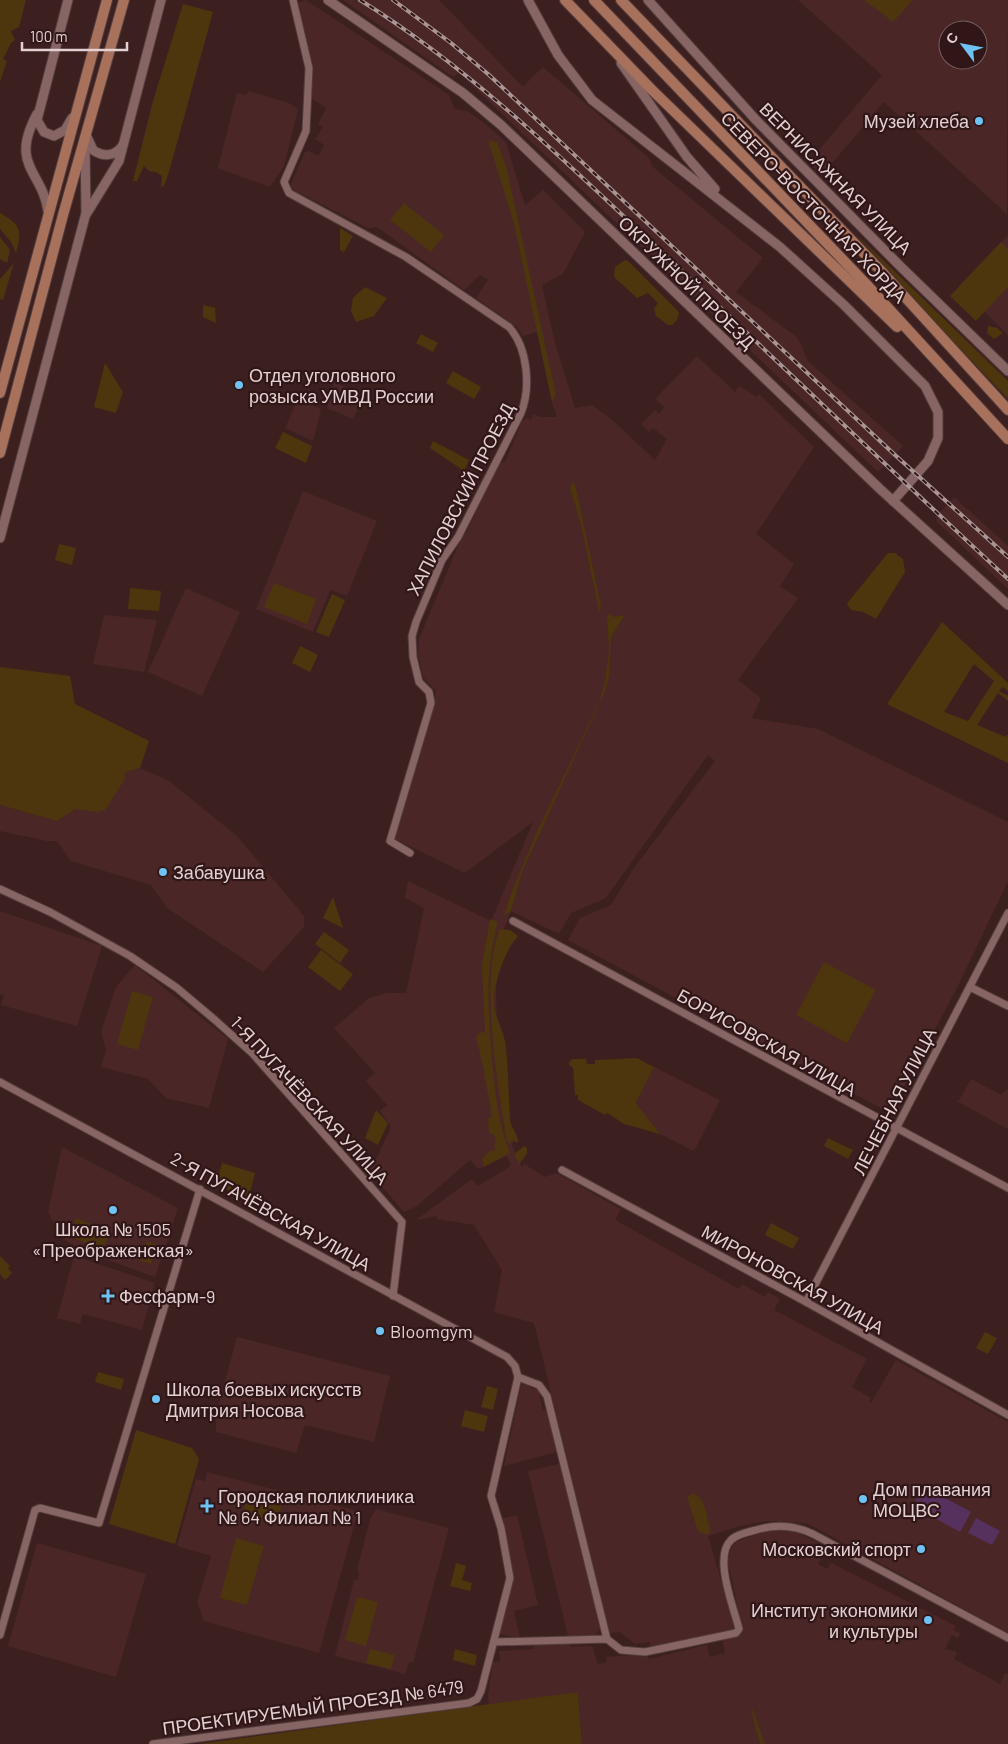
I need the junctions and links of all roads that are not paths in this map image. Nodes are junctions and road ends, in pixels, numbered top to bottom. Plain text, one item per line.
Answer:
1 (68, 0) edge
2 (107, 0) edge
3 (124, 0) edge
4 (161, 0) edge
5 (293, 0) edge
6 (328, 0) edge
7 (528, 0) edge
8 (565, 0) edge
9 (594, 0) edge
10 (621, 0) edge
11 (648, 0) edge
12 (603, 42) junction
13 (77, 108) junction
14 (38, 112) junction
15 (86, 137) junction
16 (124, 143) junction
17 (731, 207) junction
18 (48, 211) junction
19 (86, 213) junction
20 (1008, 370) edge
21 (947, 374) junction
22 (0, 393) edge
23 (1008, 410) edge
24 (1008, 439) edge
25 (0, 453) edge
26 (893, 501) junction
27 (0, 538) edge
28 (1008, 606) edge
29 (410, 853) dead end
30 (0, 889) edge
31 (1008, 913) edge
32 (513, 921) dead end
33 (970, 986) junction
34 (1008, 1006) edge
35 (0, 1082) edge
36 (896, 1129) junction
37 (562, 1170) dead end
38 (1008, 1188) edge
39 (200, 1189) junction
40 (393, 1296) junction
41 (806, 1302) junction
42 (518, 1376) junction
43 (1008, 1415) edge
44 (0, 1635) edge
45 (1008, 1638) edge
46 (607, 1639) junction
47 (494, 1642) junction
48 (154, 1744) edge

1 - 14 street
2 - 13 main road
3 - 15 main road
4 - 16 street
5 - 29 street, ХАПИЛОВСКИЙ ПРОЕЗД
6 - 26 street, ОКРУЖНОЙ ПРОЕЗД
7 - 17 street
8 - 12 main road
9 - 21 main road, СЕВЕРО-ВОСТОЧНАЯ ХОРДА
10 - 23 main road, СЕВЕРО-ВОСТОЧНАЯ ХОРДА
11 - 20 street, ВЕРНИСАЖНАЯ УЛИЦА
12 - 17 street
12 - 21 main road
13 - 14 street
13 - 18 main road
14 - 18 street
15 - 16 street
15 - 19 street
15 - 25 main road
16 - 19 street
17 - 26 street
18 - 22 main road
19 - 27 street
21 - 24 main road, СЕВЕРО-ВОСТОЧНАЯ ХОРДА
26 - 28 street, ОКРУЖНОЙ ПРОЕЗД
30 - 40 street, 1-Я ПУГАЧЁВСКАЯ УЛИЦА
31 - 33 street, ЛЕЧЕБНАЯ УЛИЦА
32 - 36 street, БОРИСОВСКАЯ УЛИЦА
33 - 34 street
33 - 36 street, ЛЕЧЕБНАЯ УЛИЦА
35 - 39 street, 2-Я ПУГАЧЁВСКАЯ УЛИЦА
36 - 38 street, БОРИСОВСКАЯ УЛИЦА
36 - 41 street, ЛЕЧЕБНАЯ УЛИЦА
37 - 41 street, МИРОНОВСКАЯ УЛИЦА
39 - 40 street, 2-Я ПУГАЧЁВСКАЯ УЛИЦА
39 - 44 street
40 - 42 street, 2-Я ПУГАЧЁВСКАЯ УЛИЦА
41 - 43 street, МИРОНОВСКАЯ УЛИЦА
42 - 46 street
42 - 47 street, ПРОЕКТИРУЕМЫЙ ПРОЕЗД № 6479
45 - 46 street
46 - 47 street
47 - 48 street, ПРОЕКТИРУЕМЫЙ ПРОЕЗД № 6479

